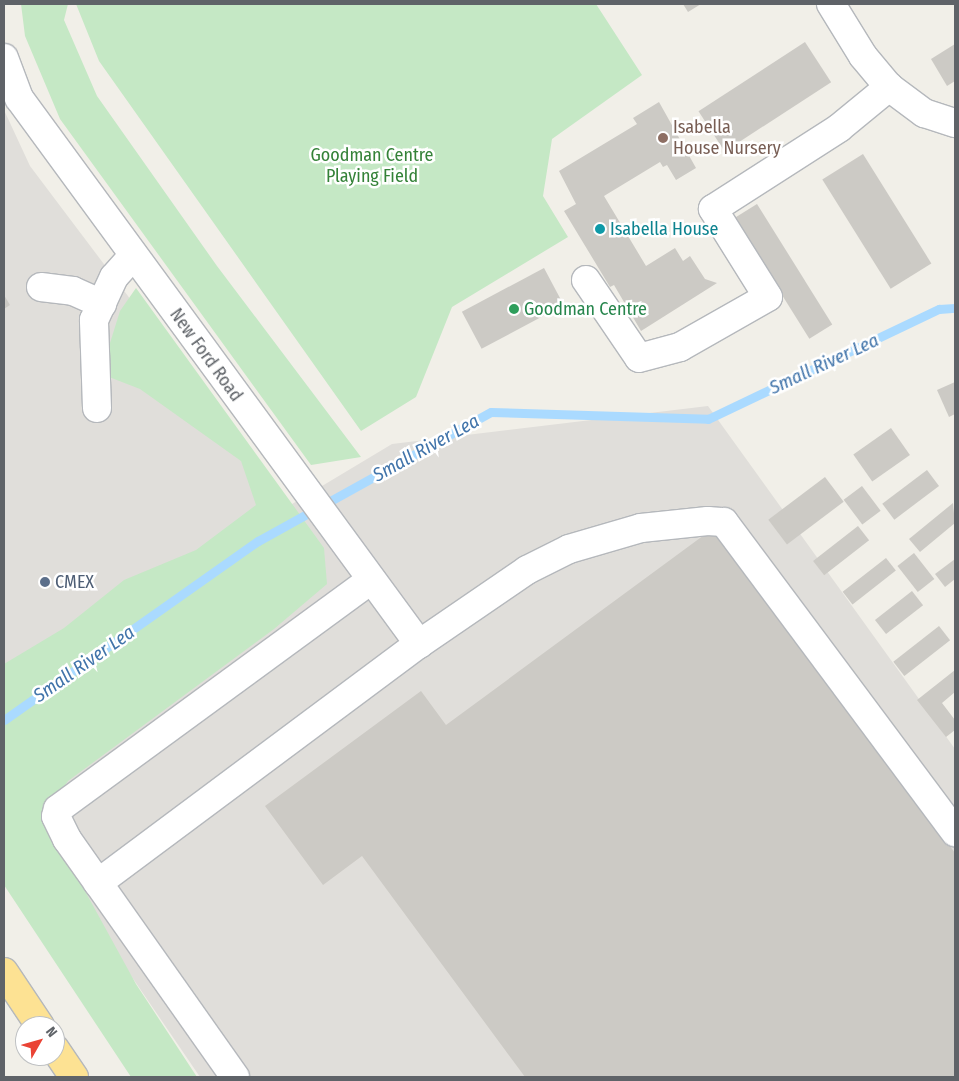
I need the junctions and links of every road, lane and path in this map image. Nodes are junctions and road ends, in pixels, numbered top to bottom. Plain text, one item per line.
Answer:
1 (831, 4) edge
2 (4, 58) edge
3 (889, 87) junction
4 (12, 102) edge
5 (955, 123) edge
6 (132, 256) junction
7 (586, 280) dead end
8 (41, 287) dead end
9 (102, 304) junction
10 (97, 408) dead end
11 (371, 580) junction
12 (419, 644) junction
13 (955, 832) edge
14 (98, 883) junction
15 (4, 972) edge
16 (33, 1016) edge
17 (65, 1064) edge
18 (74, 1077) edge
19 (235, 1077) edge

1 - 3 street
2 - 4 street, New Ford Road
3 - 5 street
3 - 7 street
4 - 6 street, New Ford Road
6 - 9 street
6 - 11 street, New Ford Road
8 - 9 street
9 - 10 street
11 - 12 street, New Ford Road
11 - 14 street
12 - 13 street
12 - 14 street
14 - 19 street
15 - 16 highway
17 - 18 highway

